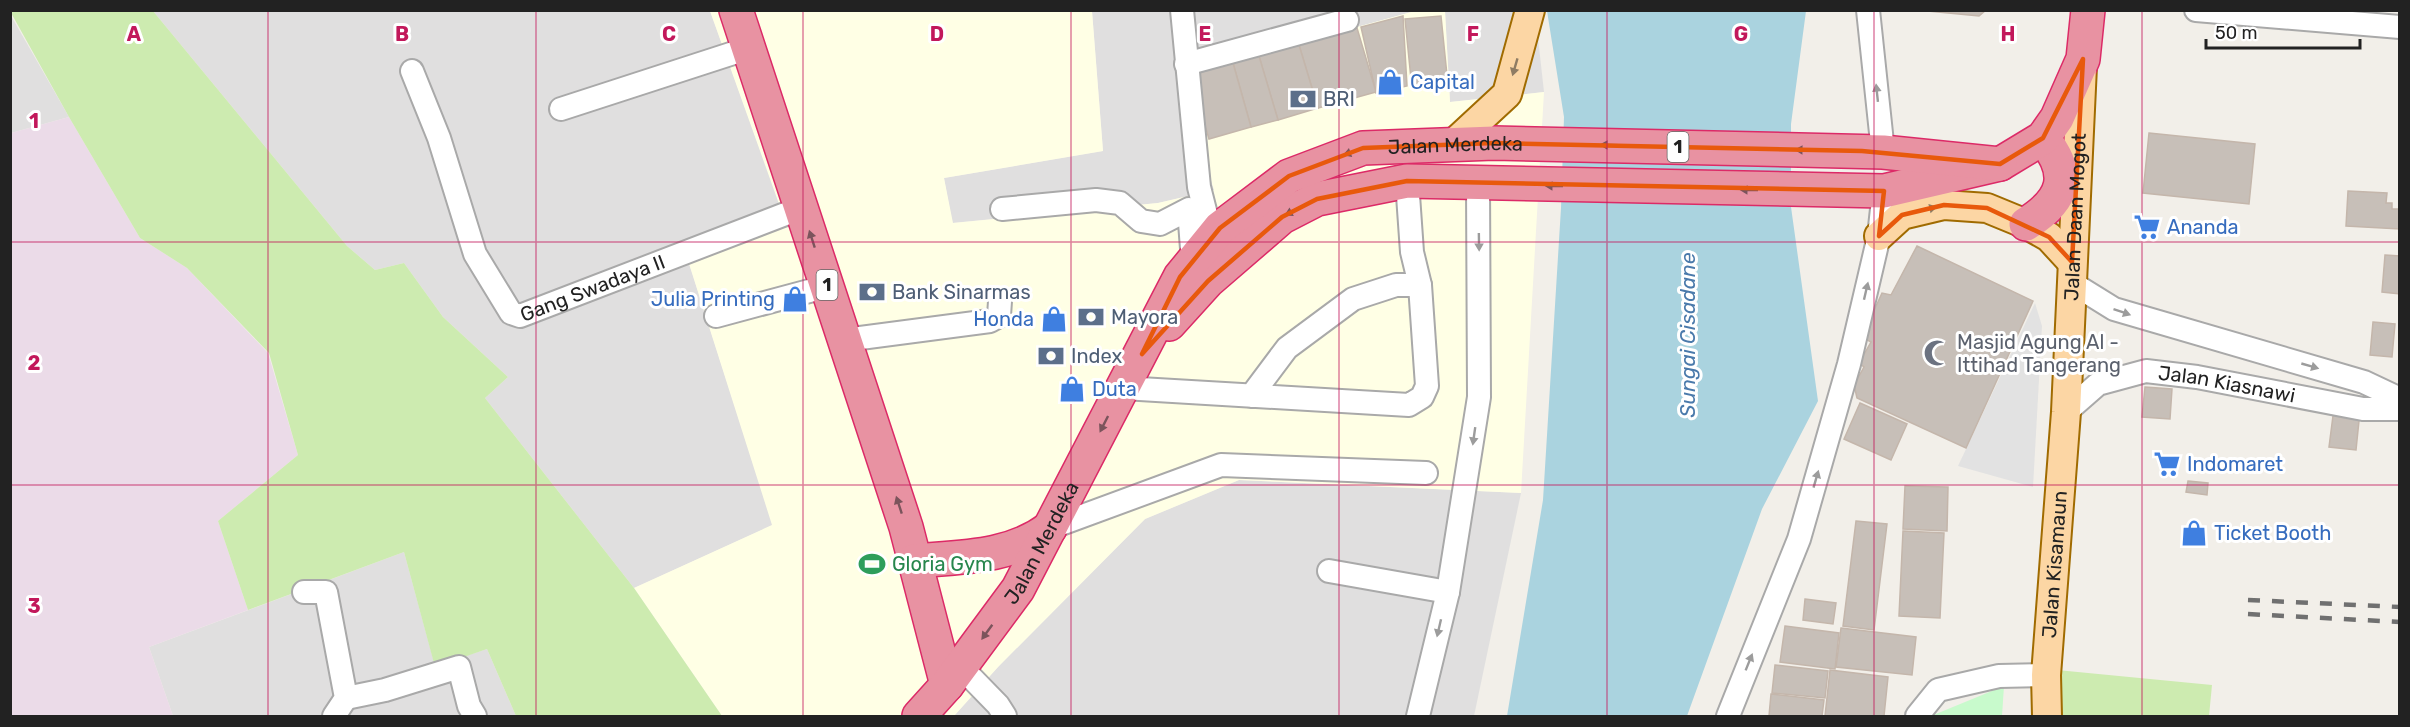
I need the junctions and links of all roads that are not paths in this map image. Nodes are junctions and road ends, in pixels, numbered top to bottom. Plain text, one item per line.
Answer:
1 (736, 10) edge
2 (1182, 10) edge
3 (1530, 10) edge
4 (1868, 10) edge
5 (2088, 10) edge
6 (2196, 10) edge
7 (1347, 20) dead end
8 (2400, 27) edge
9 (748, 48) junction
10 (2083, 59) junction
11 (1186, 64) junction
12 (412, 71) dead end
13 (561, 109) dead end
14 (2043, 138) junction
15 (1453, 144) junction
16 (1873, 151) junction
17 (2000, 164) junction
18 (1407, 181) junction
19 (1486, 184) junction
20 (1884, 191) junction
21 (1849, 192) joint
22 (801, 208) junction
23 (1002, 208) dead end
24 (2026, 224) junction
25 (1879, 236) junction
26 (1202, 250) junction
27 (2072, 272) junction
28 (1420, 285) junction
29 (828, 286) junction
30 (1000, 301) dead end
31 (716, 316) dead end
32 (845, 340) junction
33 (1142, 354) junction
34 (1123, 388) junction
35 (1251, 396) junction
36 (2400, 399) edge
37 (2400, 409) edge
38 (2066, 412) junction
39 (1426, 472) dead end
40 (1050, 528) junction
41 (914, 561) junction
42 (1329, 571) dead end
43 (304, 592) dead end
44 (1448, 592) junction
45 (2046, 675) junction
46 (954, 676) junction
47 (340, 707) edge
48 (475, 717) edge
49 (919, 717) edge
50 (1005, 717) edge
51 (1418, 717) edge
52 (1728, 717) edge
53 (1917, 717) edge
54 (2047, 717) edge

1 - 9 highway, 1
2 - 11 street
3 -> 15 main road
16 -> 4 street
5 - 10 highway, Jalan Daan Mogot / 1
6 - 8 street
7 - 11 street
9 - 13 street
9 - 22 highway, 1
10 - 14 highway, Jalan Daan Mogot / 1
10 - 27 main road, Jalan Daan Mogot
11 - 26 street
12 - 22 street, Gang Swadaya II
14 - 17 highway, Jalan Daan Mogot / 1
14 - 24 highway
16 -> 15 highway, Jalan Merdeka / 1
15 -> 26 highway, Jalan Merdeka / 1
16 - 17 highway, 1
17 - 20 highway, Jalan Daan Mogot / 1
18 - 19 highway, Jalan Merdeka / 1
18 - 28 street
18 -> 33 highway, Jalan Merdeka / 1
21 -> 19 highway, Jalan Merdeka / 1
19 -> 44 street
20 - 21 highway, Jalan Daan Mogot / 1
20 - 25 street
29 -> 22 highway, 1
23 - 26 street
25 -> 24 main road
24 - 27 main road
52 -> 25 street
26 - 33 highway, Jalan Merdeka / 1
27 -> 36 street, Jalan Kiasnawi
27 - 38 main road, Jalan Daan Mogot
28 - 35 street
28 - 35 street
29 - 31 street
29 - 32 highway, 1
30 - 32 street
41 -> 32 highway, 1
33 - 34 highway, Jalan Merdeka / 1
34 - 35 street
34 -> 40 highway, Jalan Merdeka / 1
37 - 38 street, Jalan Kiasnawi
38 - 45 main road, Jalan Kisamaun
39 - 40 street
40 - 41 highway
40 -> 46 highway, Jalan Merdeka / 1
41 - 46 highway, 1
42 - 44 street
43 - 47 street
44 -> 51 street
45 - 53 street
45 - 54 main road, Jalan Kisamaun
46 - 49 highway, Jalan Merdeka / 1
46 - 50 street
47 - 48 street

